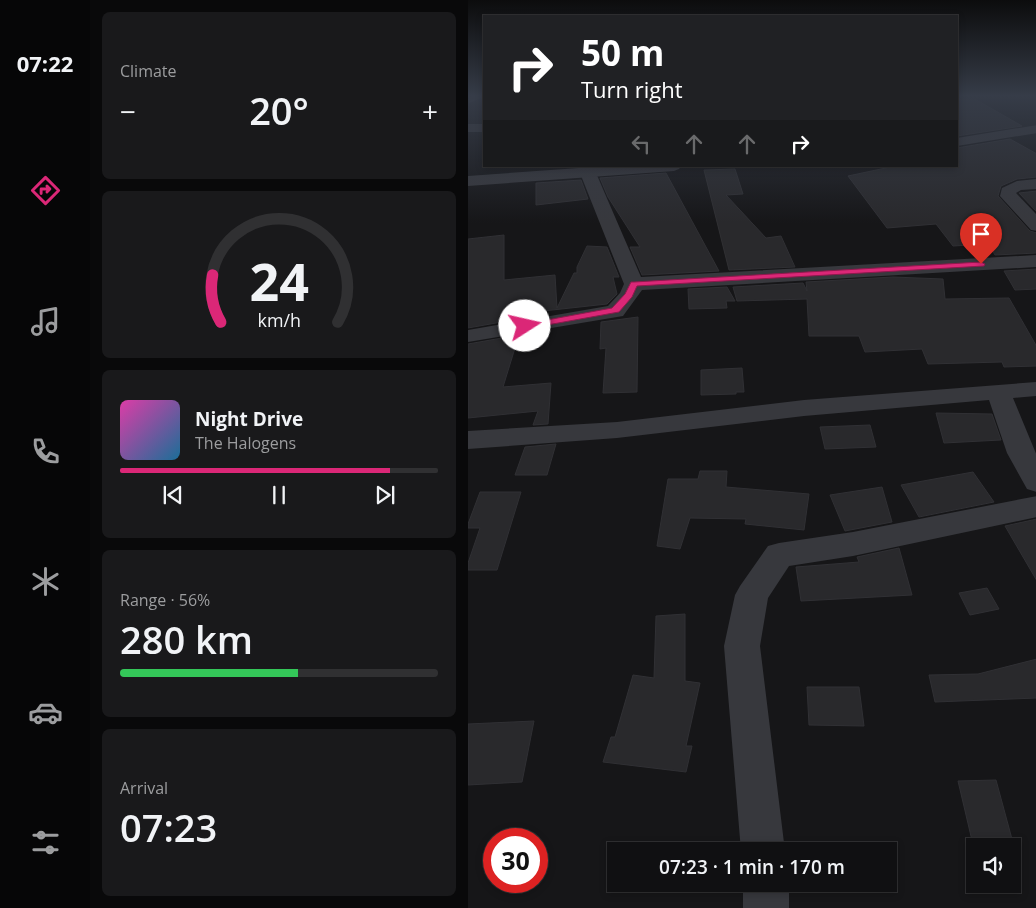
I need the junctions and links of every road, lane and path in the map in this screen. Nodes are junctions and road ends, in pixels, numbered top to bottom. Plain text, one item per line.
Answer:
1 (979, 138) edge
2 (958, 142) edge
3 (662, 167) edge
4 (588, 173) junction
5 (468, 181) edge
6 (1036, 184) edge
7 (1036, 226) edge
8 (1036, 261) edge
9 (634, 284) junction
10 (471, 336) dead end
11 (1036, 389) edge
12 (997, 390) junction
13 (468, 440) edge
14 (1036, 482) edge
15 (1036, 506) edge
16 (762, 842) edge
17 (766, 892) edge
18 (766, 908) edge

1 - 2 street
3 - 4 street
4 - 5 street
4 - 9 street
6 - 7 street
8 - 9 street
9 - 10 street
11 - 12 street
12 - 13 street
12 - 14 street
15 - 16 street
17 - 18 street

